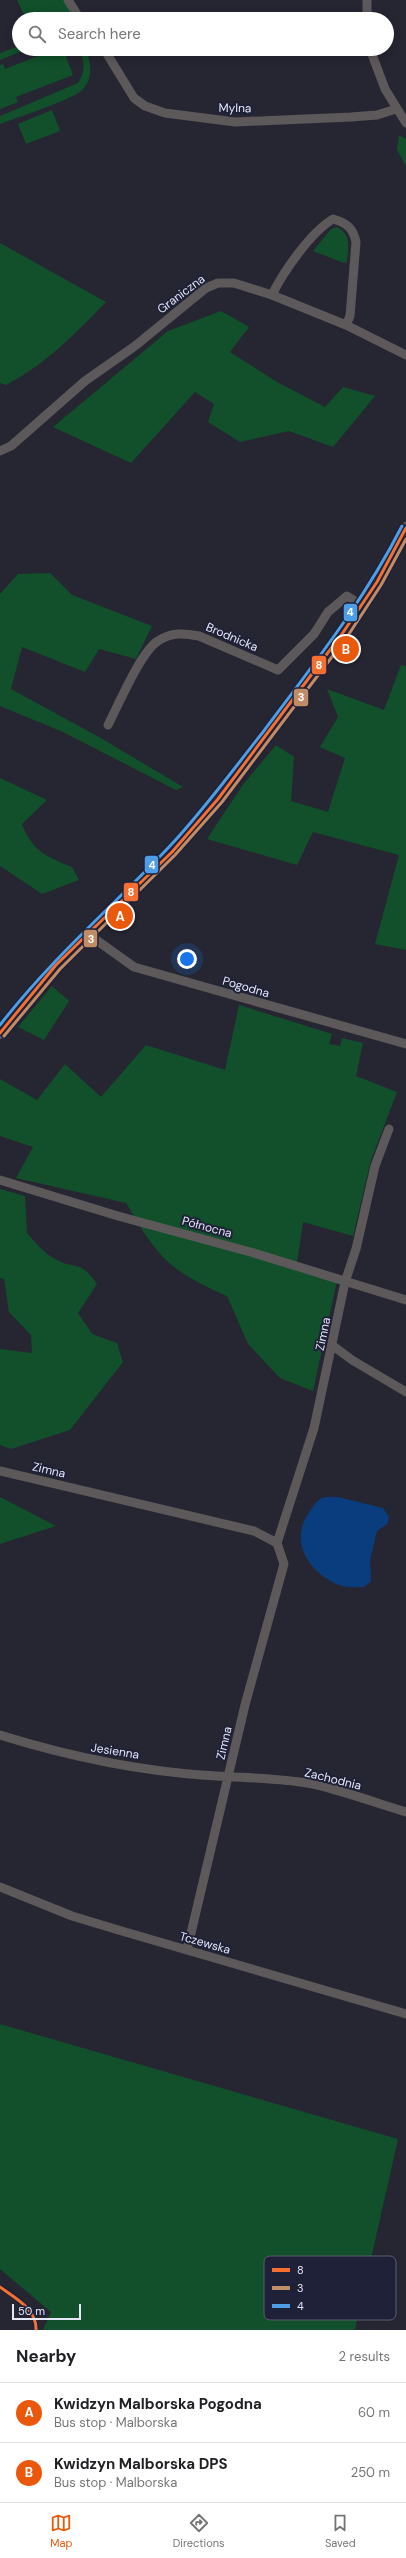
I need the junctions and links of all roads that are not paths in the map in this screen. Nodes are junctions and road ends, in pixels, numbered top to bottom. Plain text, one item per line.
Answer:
1 (68, 0) edge
2 (366, 0) edge
3 (76, 12) edge
4 (367, 12) edge
5 (108, 56) edge
6 (372, 56) edge
7 (396, 109) junction
8 (406, 123) edge
9 (272, 296) junction
10 (346, 325) junction
11 (406, 355) edge
12 (0, 451) edge
13 (406, 528) edge
14 (361, 605) junction
15 (108, 725) dead end
16 (88, 934) junction
17 (0, 1033) edge
18 (406, 1044) edge
19 (389, 1129) dead end
20 (0, 1180) edge
21 (345, 1282) junction
22 (406, 1300) edge
23 (332, 1345) junction
24 (406, 1392) edge
25 (0, 1471) edge
26 (277, 1543) junction
27 (0, 1735) edge
28 (228, 1776) junction
29 (406, 1812) edge
30 (0, 1887) edge
31 (187, 1950) junction
32 (406, 2014) edge

1 - 3 street
2 - 4 street
5 - 7 street, Mylna
6 - 7 street
7 - 8 street
9 - 10 street, Graniczna
9 - 10 street
9 - 12 street, Graniczna
10 - 11 street, Graniczna
13 - 14 street
14 - 15 street, Brodnicka
14 - 16 street
16 - 17 street
16 - 18 street, Pogodna
19 - 21 street, Zimna
20 - 21 street, Północna
21 - 22 street, Północna
21 - 23 street, Zimna
23 - 24 street
23 - 26 street, Zimna
25 - 26 street, Zimna
26 - 28 street, Zimna
27 - 28 street, Jesienna
28 - 29 street, Zachodnia
28 - 31 street, Zimna
30 - 31 street, Tczewska
31 - 32 street, Tczewska

